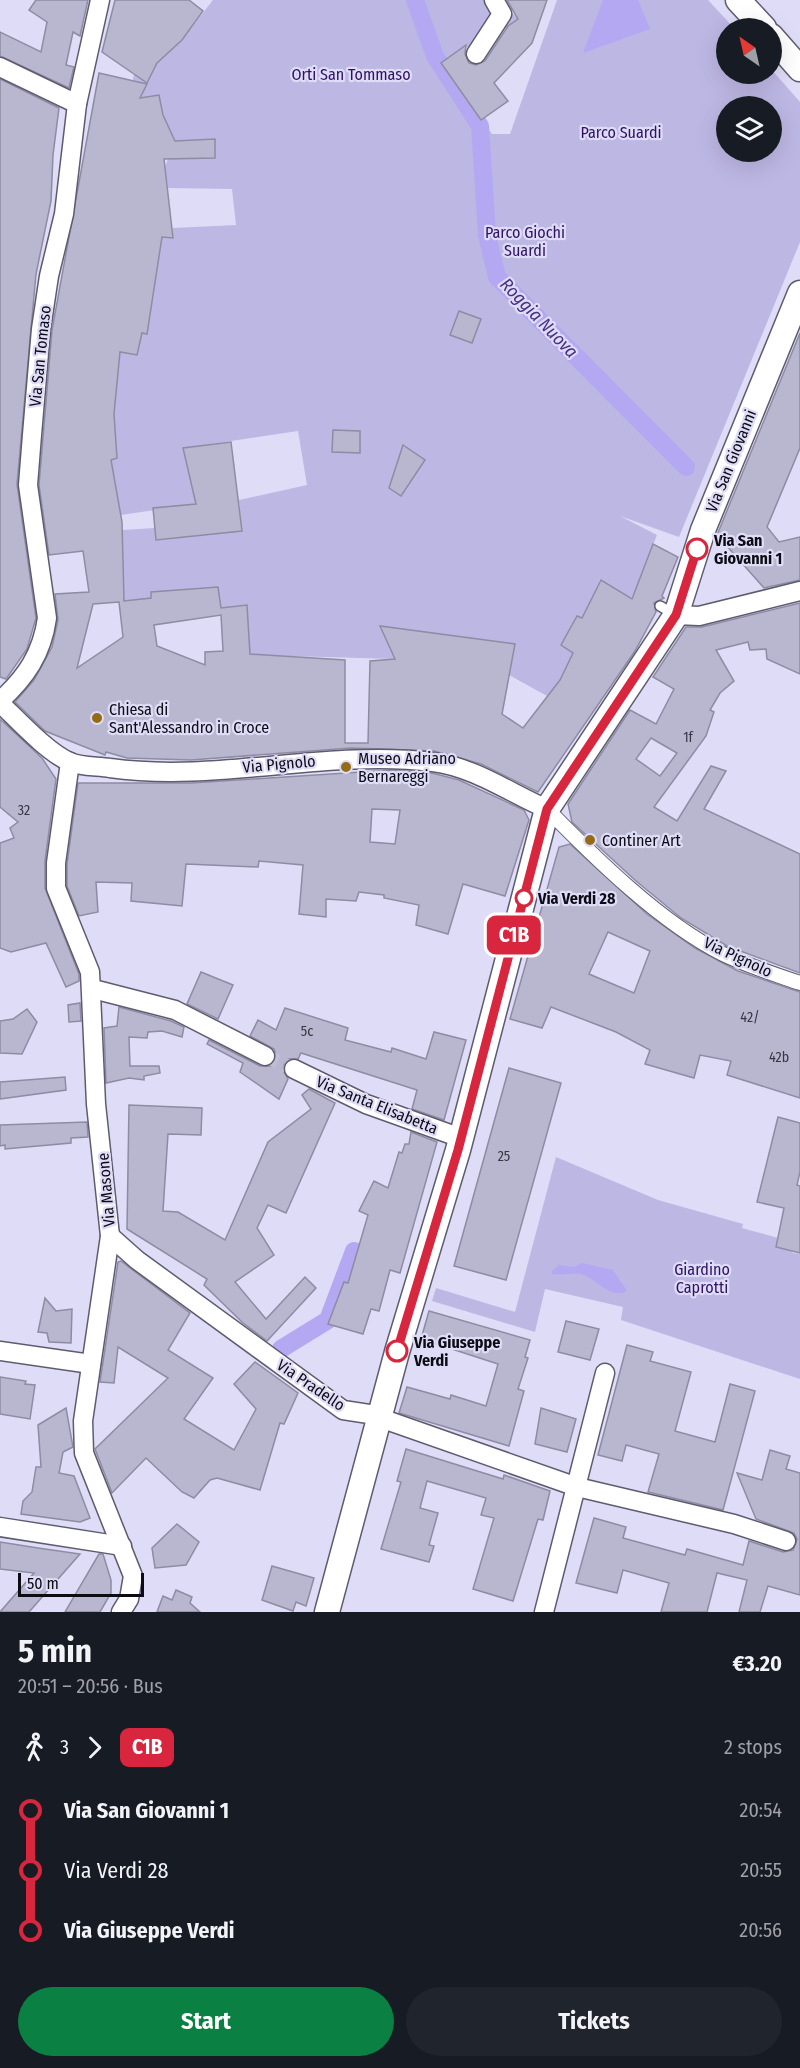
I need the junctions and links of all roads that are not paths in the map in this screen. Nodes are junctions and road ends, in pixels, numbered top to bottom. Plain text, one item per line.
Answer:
1 (100, 0) edge
2 (494, 0) edge
3 (738, 0) edge
4 (755, 18) edge
5 (782, 49) edge
6 (476, 54) dead end
7 (0, 67) edge
8 (800, 69) edge
9 (77, 105) junction
10 (800, 293) edge
11 (800, 591) edge
12 (668, 610) junction
13 (0, 702) edge
14 (70, 762) junction
15 (547, 809) junction
16 (800, 983) edge
17 (93, 989) junction
18 (266, 1056) tunnel mouth
19 (294, 1069) tunnel mouth
20 (461, 1138) junction
21 (110, 1236) junction
22 (0, 1351) edge
23 (91, 1364) junction
24 (605, 1373) dead end
25 (381, 1418) junction
26 (577, 1487) junction
27 (0, 1527) edge
28 (793, 1543) edge
29 (122, 1546) junction
30 (121, 1612) edge
31 (327, 1612) edge
32 (544, 1612) edge

1 - 9 street, Via San Tomaso
2 - 6 street
3 - 4 street
5 - 8 street
7 - 9 street
9 - 13 street, Via San Tomaso
10 - 12 street, Via San Giovanni
11 - 12 street
12 - 15 street, Via San Giovanni
13 - 14 street, Via Pignolo
14 - 15 street, Via Pignolo
14 - 17 street, Via Masone
15 - 16 street, Via Pignolo
15 - 20 street
17 - 18 street
17 - 21 street, Via Masone
19 - 20 street, Via Santa Elisabetta
20 - 25 street
21 - 23 street, Via Masone
21 - 25 street, Via Pradello
22 - 23 street
23 - 29 street, Via Masone
24 - 26 street
25 - 26 street, Via Pradello
25 - 31 street
26 - 28 street, Via Pradello
26 - 32 street
27 - 29 street
29 - 30 street, Via Masone

